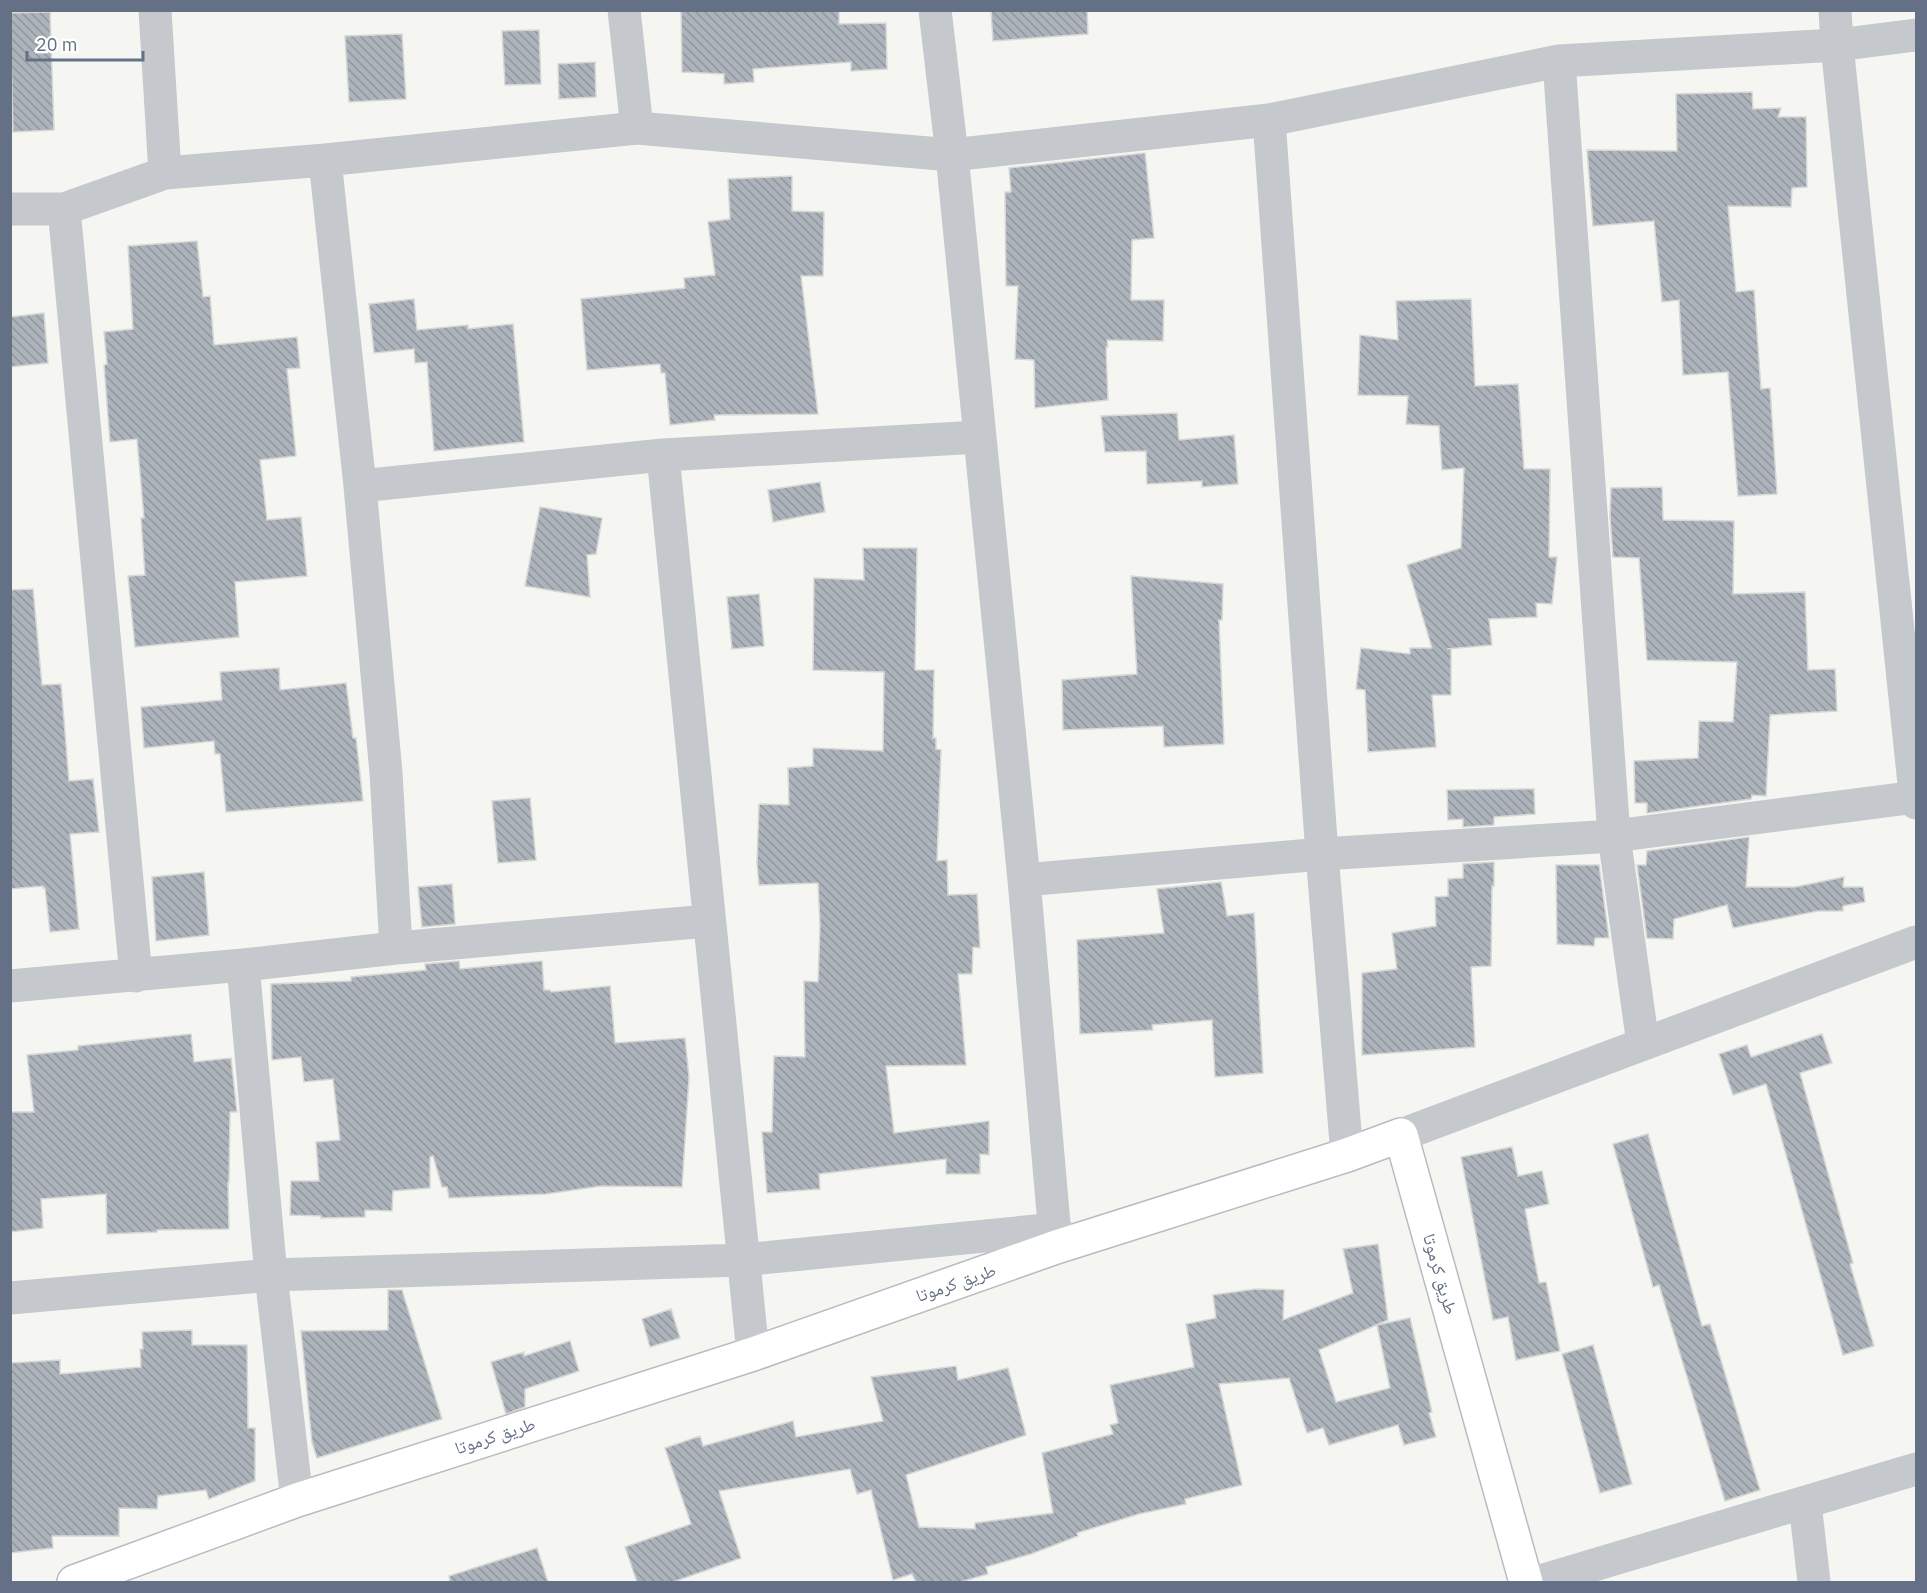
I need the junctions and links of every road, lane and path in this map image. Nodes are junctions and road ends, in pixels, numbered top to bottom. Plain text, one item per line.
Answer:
1 (155, 10) edge
2 (624, 10) edge
3 (935, 10) edge
4 (1835, 10) edge
5 (1917, 35) edge
6 (1837, 45) junction
7 (1559, 60) junction
8 (1269, 120) junction
9 (637, 128) junction
10 (952, 155) junction
11 (325, 160) junction
12 (165, 173) junction
13 (10, 209) edge
14 (64, 209) junction
15 (979, 437) junction
16 (663, 455) junction
17 (360, 486) junction
18 (1916, 797) edge
19 (1917, 803) edge
20 (1614, 836) junction
21 (1322, 854) junction
22 (1024, 880) junction
23 (708, 921) junction
24 (1917, 942) edge
25 (396, 948) junction
26 (243, 965) junction
27 (136, 976) junction
28 (10, 986) edge
29 (1643, 1044) junction
30 (1401, 1136) junction
31 (1347, 1155) junction
32 (1056, 1238) junction
33 (742, 1260) junction
34 (271, 1275) junction
35 (10, 1298) edge
36 (753, 1354) junction
37 (1917, 1469) edge
38 (297, 1500) junction
39 (1805, 1503) junction
40 (74, 1582) edge
41 (1526, 1582) edge
42 (1537, 1582) edge
43 (1814, 1582) edge

1 - 12 street
2 - 9 street
3 - 10 street
4 - 6 street
5 - 6 street
6 - 7 street
6 - 18 street
7 - 8 street
7 - 20 street
8 - 10 street
8 - 21 street
9 - 10 street
9 - 11 street
10 - 15 street
11 - 12 street
11 - 17 street
12 - 14 street
13 - 14 street
14 - 27 street
15 - 16 street
15 - 22 street
16 - 17 street
16 - 23 street
17 - 25 street
18 - 19 street
18 - 20 street
20 - 21 street
20 - 29 street
21 - 22 street
21 - 31 street
22 - 32 street
23 - 25 street
23 - 33 street
24 - 29 street
25 - 26 street
26 - 27 street
26 - 34 street
27 - 28 street
29 - 30 street
30 - 31 main road, طريق كرموتا
30 - 41 main road, طريق كرموتا
31 - 32 main road, طريق كرموتا
32 - 33 street
32 - 36 main road, طريق كرموتا
33 - 34 street
33 - 36 street
34 - 35 street
34 - 38 street
36 - 38 main road, طريق كرموتا
37 - 39 street
38 - 40 main road, طريق كرموتا
39 - 42 street
39 - 43 street

